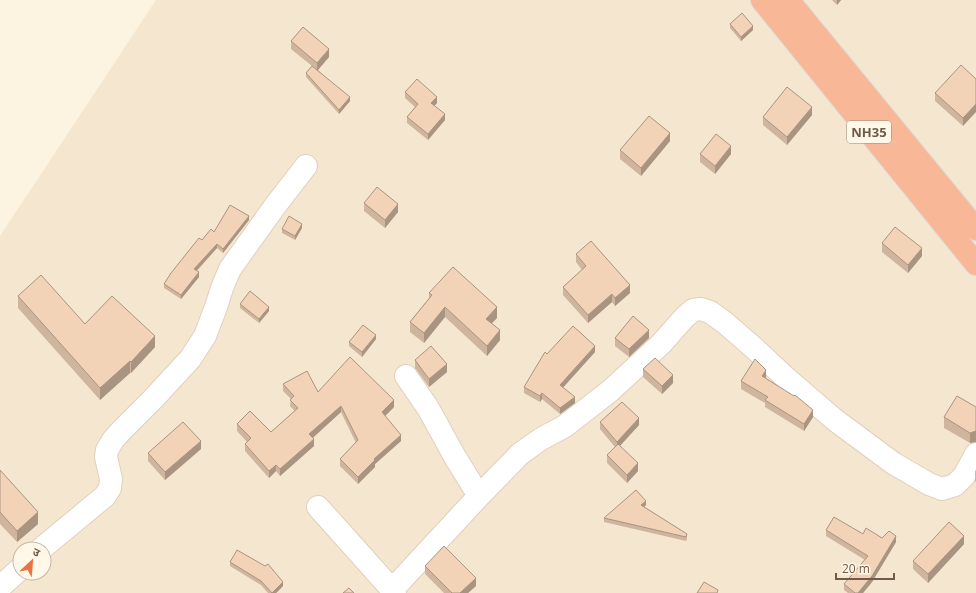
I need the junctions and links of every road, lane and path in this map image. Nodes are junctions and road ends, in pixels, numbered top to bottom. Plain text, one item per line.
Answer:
1 (762, 0) edge
2 (788, 0) edge
3 (306, 166) dead end
4 (976, 229) edge
5 (976, 264) edge
6 (406, 376) dead end
7 (976, 454) edge
8 (479, 496) junction
9 (318, 507) dead end
10 (51, 541) edge
11 (12, 576) edge
12 (0, 587) edge
13 (394, 591) edge

1 - 5 highway, NH35
2 - 4 highway, NH35
3 - 10 street
6 - 8 street
7 - 8 street
8 - 13 street
9 - 13 street
11 - 12 street

